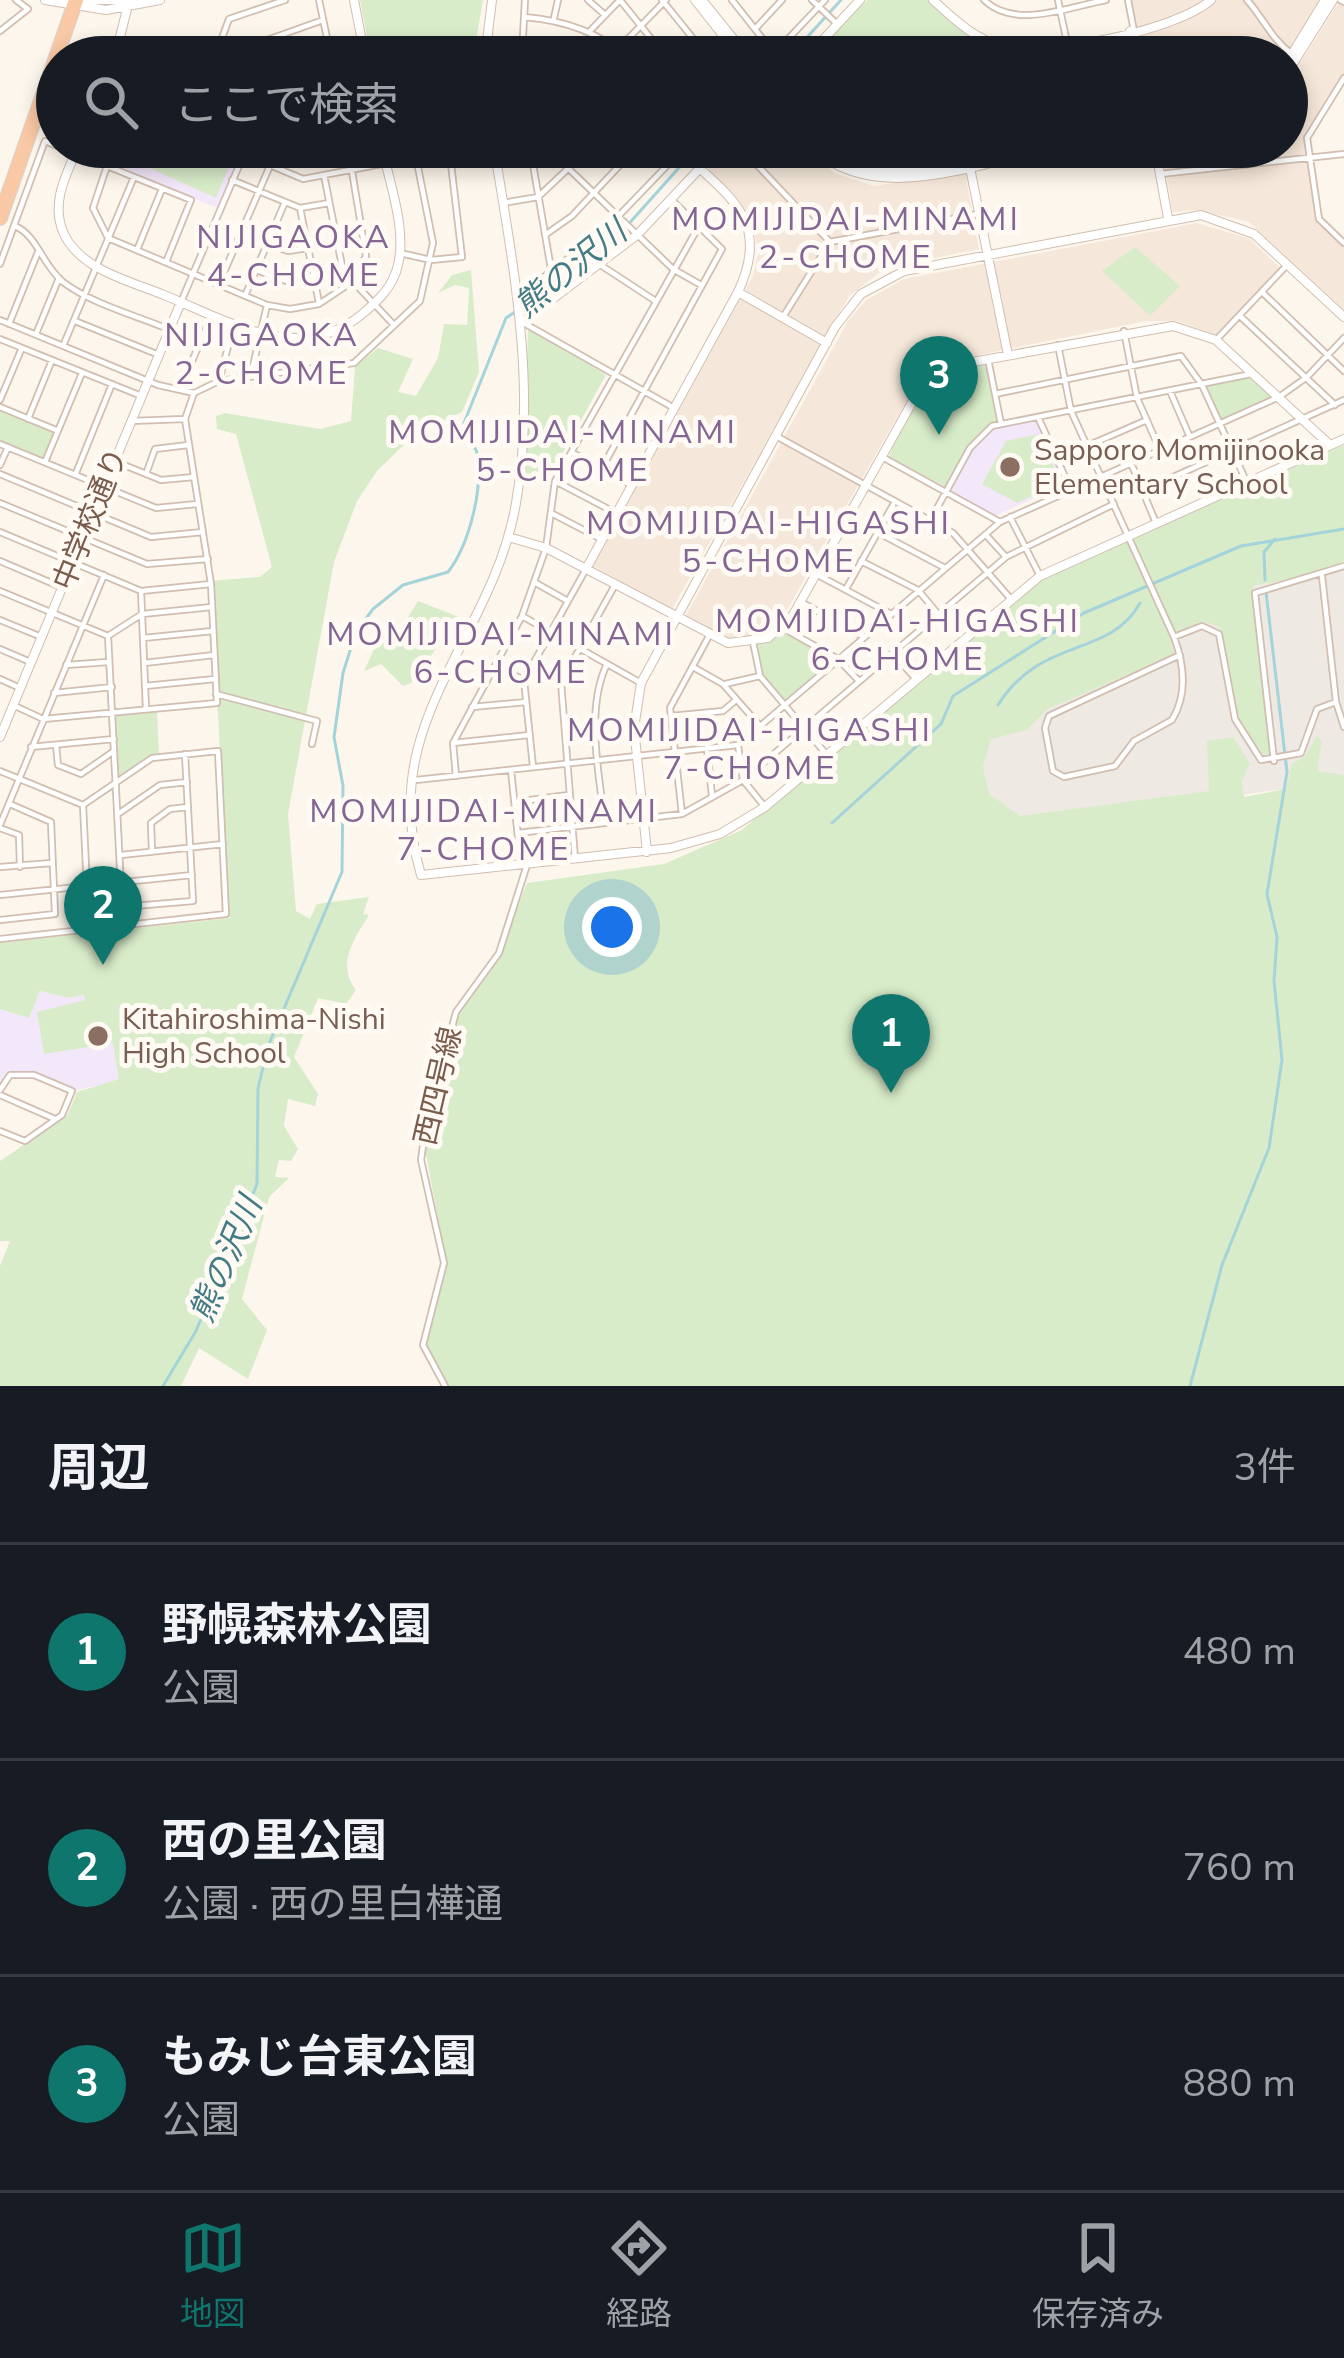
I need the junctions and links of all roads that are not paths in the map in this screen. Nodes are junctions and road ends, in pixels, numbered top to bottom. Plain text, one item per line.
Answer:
1 (16, 0) edge
2 (45, 0) edge
3 (160, 0) edge
4 (285, 0) edge
5 (319, 0) edge
6 (353, 0) edge
7 (492, 0) edge
8 (525, 0) edge
9 (558, 0) edge
10 (588, 0) edge
11 (620, 0) edge
12 (699, 0) edge
13 (732, 0) edge
14 (770, 0) edge
15 (782, 0) edge
16 (812, 0) edge
17 (825, 0) edge
18 (860, 0) edge
19 (933, 0) edge
20 (984, 0) edge
21 (1058, 0) edge
22 (1106, 0) edge
23 (1127, 0) edge
24 (1211, 0) edge
25 (1247, 0) edge
26 (664, 1) edge
27 (1095, 1) edge
28 (1335, 1) edge
29 (73, 2) edge
30 (129, 3) edge
31 (776, 7) junction
32 (821, 9) junction
33 (1060, 9) junction
34 (605, 15) junction
35 (524, 17) junction
36 (554, 19) junction
37 (323, 20) junction
38 (835, 22) junction
39 (640, 26) junction
40 (755, 29) junction
41 (1132, 31) junction
42 (0, 32) edge
43 (589, 32) junction
44 (60, 36) edge
45 (63, 36) edge
46 (120, 36) edge
47 (223, 36) edge
48 (278, 36) edge
49 (326, 36) edge
50 (360, 36) edge
51 (487, 36) edge
52 (523, 36) edge
53 (596, 36) edge
54 (630, 36) edge
55 (648, 36) edge
56 (691, 36) edge
57 (727, 36) edge
58 (760, 36) edge
59 (792, 36) edge
60 (824, 36) edge
61 (981, 36) edge
62 (1065, 36) edge
63 (1107, 36) edge
64 (1133, 36) edge
65 (1273, 36) edge
66 (1307, 36) edge
67 (1308, 42) edge
68 (1344, 78) edge
69 (36, 101) edge
70 (36, 125) edge
71 (1308, 136) edge
72 (1308, 145) edge
73 (1344, 154) edge
74 (1310, 159) junction
75 (36, 160) edge
76 (69, 168) edge
77 (106, 168) edge
78 (112, 168) edge
79 (237, 168) edge
80 (269, 168) edge
81 (278, 168) edge
82 (363, 168) edge
83 (386, 168) edge
84 (418, 168) edge
85 (452, 168) edge
86 (497, 168) edge
87 (533, 168) edge
88 (617, 168) edge
89 (666, 168) edge
90 (696, 168) edge
91 (698, 168) edge
92 (760, 168) edge
93 (842, 168) edge
94 (932, 168) edge
95 (970, 168) edge
96 (1159, 168) edge
97 (1220, 168) edge
98 (352, 170) junction
99 (570, 170) joint
100 (1160, 174) junction
101 (324, 175) junction
102 (134, 177) junction
103 (232, 180) junction
104 (162, 188) junction
105 (259, 191) junction
106 (593, 193) junction
107 (538, 196) junction
108 (0, 197) edge
109 (671, 200) junction
110 (285, 202) junction
111 (329, 203) junction
112 (503, 203) junction
113 (300, 208) junction
114 (980, 213) junction
115 (1168, 218) junction
116 (620, 219) junction
117 (7, 222) edge
118 (699, 226) junction
119 (635, 233) junction
120 (545, 235) junction
121 (108, 238) junction
122 (830, 242) junction
123 (1344, 243) edge
124 (268, 244) junction
125 (308, 248) junction
126 (137, 250) junction
127 (38, 252) junction
128 (400, 253) junction
129 (988, 255) junction
130 (431, 260) junction
131 (166, 262) junction
132 (599, 263) junction
133 (0, 264) edge
134 (1287, 265) junction
135 (96, 266) junction
136 (551, 269) junction
137 (673, 269) junction
138 (256, 270) junction
139 (193, 274) junction
140 (314, 276) junction
141 (58, 278) junction
142 (352, 282) junction
143 (218, 284) junction
144 (702, 286) junction
145 (738, 292) junction
146 (1262, 292) junction
147 (85, 294) junction
148 (245, 296) junction
149 (519, 299) junction
150 (654, 300) junction
151 (181, 302) junction
152 (319, 304) junction
153 (267, 305) junction
154 (373, 305) junction
155 (212, 315) junction
156 (1240, 316) junction
157 (783, 317) junction
158 (1344, 317) edge
159 (0, 320) edge
160 (521, 320) junction
161 (74, 321) junction
162 (9, 323) junction
163 (234, 324) junction
164 (394, 325) junction
165 (170, 329) junction
166 (1124, 331) junction
167 (36, 334) junction
168 (260, 334) junction
169 (1344, 338) edge
170 (0, 339) edge
171 (1216, 340) junction
172 (827, 343) junction
173 (1058, 344) junction
174 (63, 346) junction
175 (22, 348) junction
176 (159, 355) junction
177 (1008, 355) junction
178 (1328, 356) junction
179 (52, 359) junction
180 (988, 359) junction
181 (1131, 366) junction
182 (82, 371) junction
183 (1344, 371) edge
184 (1253, 374) junction
185 (251, 375) junction
186 (614, 375) junction
187 (1307, 377) junction
188 (1064, 379) junction
189 (219, 381) junction
190 (148, 382) junction
191 (112, 384) junction
192 (1202, 385) junction
193 (180, 389) junction
194 (1170, 391) junction
195 (644, 392) junction
196 (194, 393) junction
197 (995, 394) junction
198 (141, 396) junction
199 (1279, 397) junction
200 (1137, 398) junction
201 (1344, 400) edge
202 (0, 404) edge
203 (1335, 405) junction
204 (674, 408) junction
205 (1072, 411) junction
206 (1038, 417) junction
207 (28, 418) junction
208 (185, 419) junction
209 (1147, 420) junction
210 (1303, 420) junction
211 (130, 421) junction
212 (1220, 423) junction
213 (1001, 424) junction
214 (58, 431) junction
215 (775, 436) junction
216 (1190, 437) junction
217 (1344, 439) edge
218 (4, 445) edge
219 (1330, 445) junction
220 (190, 446) junction
221 (1087, 446) junction
222 (1160, 450) junction
223 (1232, 451) junction
224 (571, 452) junction
225 (881, 457) junction
226 (45, 461) junction
227 (114, 461) junction
228 (1130, 463) junction
229 (0, 465) edge
230 (602, 468) junction
231 (0, 474) edge
232 (75, 474) junction
233 (146, 474) junction
234 (1101, 476) junction
235 (194, 478) junction
236 (555, 481) junction
237 (1246, 483) junction
238 (631, 485) junction
239 (104, 486) junction
240 (865, 487) junction
241 (1070, 489) junction
242 (1142, 491) junction
243 (946, 492) junction
244 (894, 502) junction
245 (0, 503) edge
246 (199, 504) junction
247 (1114, 504) junction
248 (93, 513) junction
249 (550, 513) junction
250 (615, 513) junction
251 (1010, 517) junction
252 (930, 521) junction
253 (1000, 522) junction
254 (1156, 523) junction
255 (0, 532) edge
256 (203, 532) junction
257 (877, 532) junction
258 (985, 534) junction
259 (1127, 536) junction
260 (83, 537) junction
261 (508, 537) junction
262 (601, 539) junction
263 (1024, 544) junction
264 (546, 548) junction
265 (967, 549) junction
266 (1006, 557) junction
267 (208, 559) junction
268 (0, 561) edge
269 (861, 561) junction
270 (73, 562) junction
271 (1344, 566) edge
272 (586, 568) junction
273 (945, 568) junction
274 (987, 572) junction
275 (816, 574) junction
276 (104, 575) junction
277 (1040, 576) junction
278 (1322, 576) junction
279 (534, 583) junction
280 (211, 584) junction
281 (615, 585) junction
282 (62, 587) junction
283 (846, 589) junction
284 (918, 590) junction
285 (0, 591) edge
286 (141, 591) junction
287 (1010, 598) junction
288 (567, 601) junction
289 (801, 602) junction
290 (212, 607) junction
291 (52, 612) junction
292 (142, 614) junction
293 (891, 614) junction
294 (938, 614) junction
295 (522, 616) junction
296 (675, 619) junction
297 (0, 620) edge
298 (83, 626) junction
299 (783, 628) junction
300 (213, 632) junction
301 (550, 633) junction
302 (108, 636) junction
303 (709, 636) junction
304 (42, 637) junction
305 (864, 637) junction
306 (1174, 637) junction
307 (143, 638) junction
308 (753, 642) junction
309 (580, 649) junction
310 (0, 650) edge
311 (893, 653) junction
312 (214, 655) junction
313 (1180, 656) junction
314 (838, 659) junction
315 (31, 662) junction
316 (110, 662) junction
317 (144, 662) junction
318 (66, 664) junction
319 (607, 664) junction
320 (494, 665) junction
321 (692, 667) junction
322 (760, 676) junction
323 (915, 678) junction
324 (0, 679) edge
325 (215, 679) junction
326 (524, 680) junction
327 (859, 681) junction
328 (641, 683) junction
329 (723, 684) junction
330 (145, 686) junction
331 (112, 687) junction
332 (20, 688) junction
333 (54, 693) junction
334 (216, 694) junction
335 (736, 700) junction
336 (526, 702) junction
337 (1336, 702) junction
338 (13, 705) junction
339 (785, 705) junction
340 (472, 706) junction
341 (146, 709) junction
342 (112, 712) junction
343 (671, 716) junction
344 (43, 719) junction
345 (2, 725) edge
346 (760, 726) junction
347 (805, 727) junction
348 (1344, 727) edge
349 (530, 735) junction
350 (0, 737) edge
351 (114, 739) junction
352 (452, 743) junction
353 (312, 744) dead end
354 (56, 745) junction
355 (738, 745) junction
356 (31, 747) junction
357 (707, 748) junction
358 (114, 751) junction
359 (674, 751) junction
360 (185, 754) junction
361 (827, 755) junction
362 (636, 756) junction
363 (597, 760) junction
364 (1277, 760) junction
365 (565, 764) junction
366 (533, 767) junction
367 (511, 770) junction
368 (0, 771) edge
369 (456, 776) junction
370 (19, 778) junction
371 (410, 780) junction
372 (743, 780) junction
373 (187, 782) junction
374 (116, 783) junction
375 (568, 795) junction
376 (712, 796) junction
377 (514, 802) junction
378 (9, 803) junction
379 (83, 805) junction
380 (188, 807) junction
381 (766, 807) junction
382 (118, 814) junction
383 (682, 814) junction
384 (643, 819) junction
385 (605, 823) junction
386 (0, 826) edge
387 (572, 826) junction
388 (518, 833) junction
389 (223, 844) junction
390 (191, 848) junction
391 (152, 852) junction
392 (647, 852) junction
393 (120, 855) junction
394 (575, 860) junction
395 (52, 863) junction
396 (524, 866) junction
397 (0, 867) edge
398 (20, 867) junction
399 (192, 874) junction
400 (121, 882) junction
401 (87, 885) junction
402 (53, 889) junction
403 (0, 895) edge
404 (0, 920) edge
405 (89, 929) junction
406 (0, 939) edge
407 (0, 1093) edge
408 (55, 1119) junction
409 (0, 1131) edge
410 (445, 1386) edge

1 - 42 street
2 - 29 street
3 - 30 street
4 - 47 street
5 - 37 street
6 - 50 street
7 - 51 street
8 - 35 street
9 - 36 street
10 - 34 street
11 - 34 street
11 - 39 street
12 - 57 street
13 - 40 street
14 - 31 street
15 - 31 street
16 - 32 street
17 - 32 street
18 - 38 street
19 - 61 street
20 - 33 street
21 - 33 street
22 - 27 street
23 - 41 street
24 - 41 street
25 - 65 street
26 - 39 street
26 - 56 street
27 - 33 street
28 - 66 street
28 - 67 street
29 - 30 street
29 - 44 highway
29 - 45 highway
30 - 46 street
31 - 40 street
32 - 38 street
32 - 59 street
33 - 62 street
34 - 43 street
35 - 36 street
35 - 52 street
36 - 43 street
37 - 48 street
37 - 49 street
38 - 60 street
39 - 54 street
39 - 55 street
40 - 58 street
41 - 63 street
41 - 64 street
43 - 53 street
68 - 71 street
69 - 108 highway
70 - 117 highway
72 - 74 street
73 - 74 street
74 - 123 street
75 - 117 street
76 - 135 street
77 - 121 street
78 - 102 street
79 - 103 street
80 - 105 street
81 - 101 street
82 - 98 street
83 - 128 street
84 - 130 street
85 - 130 street
86 - 112 street
87 - 107 street
88 - 106 street
89 - 116 street
90 - 109 street
91 - 145 street
92 - 122 street
93 - 94 street
95 - 114 street
96 - 100 street
97 - 100 street
98 - 101 street
98 - 142 street
99 - 106 street
99 - 107 street
100 - 115 street
101 - 111 street
102 - 104 street
102 - 121 street
103 - 105 street
103 - 139 street
104 - 126 street
104 - 131 street
105 - 110 street
105 - 143 street
106 - 116 street
106 - 120 street
107 - 112 street
107 - 120 street
109 - 118 street
109 - 119 street
110 - 113 street
110 - 124 street
111 - 113 street
111 - 142 street
112 - 149 street
113 - 125 street
114 - 122 street
114 - 129 street
115 - 129 street
115 - 134 street
116 - 119 street
116 - 136 street
117 - 127 street
117 - 133 street
118 - 137 street
118 - 144 street
119 - 132 street
119 - 137 street
120 - 136 street
121 - 126 street
121 - 135 street
122 - 157 street
124 - 125 street
124 - 138 street
125 - 140 street
126 - 131 street
127 - 141 street
127 - 162 street
128 - 130 street
128 - 154 street
129 - 172 street
129 - 177 street
130 - 164 street
131 - 139 street
132 - 150 street
132 - 160 street
134 - 146 street
134 - 158 street
135 - 147 street
135 - 151 street
136 - 149 street
137 - 144 street
137 - 150 street
138 - 140 street
138 - 148 street
139 - 143 street
139 - 151 street
140 - 152 street
141 - 147 street
141 - 167 street
142 - 152 street
142 - 154 street
143 - 148 street
144 - 195 street
145 - 157 street
145 - 204 street
146 - 156 street
146 - 178 street
147 - 161 street
147 - 165 street
148 - 153 street
149 - 160 street
150 - 186 street
151 - 155 street
151 - 165 street, 中学校通り
152 - 153 street
153 - 168 street
154 - 164 street
154 - 168 street
155 - 163 street
155 - 193 street
156 - 171 street
156 - 187 street
157 - 172 street
159 - 162 street
160 - 186 street
160 - 261 street
161 - 174 street
161 - 176 street
162 - 167 street
163 - 168 street
163 - 189 street
164 - 185 street
165 - 176 street, 中学校通り
166 - 171 street
166 - 173 street
166 - 181 street
167 - 174 street
168 - 185 street
169 - 178 street
170 - 175 street
171 - 184 street
172 - 215 street
173 - 177 street
173 - 188 street
174 - 190 street
175 - 179 street
175 - 202 street
176 - 190 street, 中学校通り
177 - 180 street
178 - 183 street
178 - 187 street
179 - 182 street
179 - 207 street
180 - 197 street
180 - 225 street
181 - 188 street
181 - 192 street
181 - 200 street
182 - 191 street
182 - 214 street
184 - 192 street
184 - 199 street
185 - 189 street
186 - 195 street
186 - 224 street
187 - 199 street
187 - 203 street
188 - 197 street
188 - 205 street
189 - 196 street
190 - 193 street
190 - 198 street, 中学校通り
191 - 198 street
191 - 232 street
192 - 194 street
192 - 212 street
193 - 196 street
194 - 200 street
194 - 216 street
195 - 204 street
195 - 230 street
196 - 208 street
197 - 213 street
198 - 211 street, 中学校通り
199 - 210 street
199 - 212 street
200 - 205 street
200 - 209 street
201 - 203 street
202 - 207 street
203 - 210 street
204 - 238 street
205 - 206 street
205 - 221 street
206 - 213 street
206 - 241 street
207 - 214 street
208 - 211 street
208 - 220 street
209 - 221 street
209 - 222 street
210 - 219 street
210 - 223 street
211 - 227 street, 中学校通り
212 - 216 street
212 - 223 street
213 - 243 street
214 - 226 street
215 - 240 street
215 - 296 street
216 - 222 street
217 - 219 street
218 - 226 street
218 - 229 street
219 - 237 street
220 - 233 street
220 - 235 street
221 - 234 street
222 - 228 street
223 - 237 street
223 - 242 street
224 - 230 street
224 - 236 street
225 - 240 street
225 - 243 street
226 - 232 street
227 - 233 street
227 - 239 street, 中学校通り
228 - 234 street
228 - 242 street
230 - 238 street
231 - 248 street
232 - 239 street
233 - 235 street
234 - 241 street
234 - 247 street
235 - 246 street
236 - 249 street
236 - 250 street
237 - 254 street
238 - 250 street
239 - 246 street
239 - 248 street, 中学校通り
240 - 244 street
240 - 275 street
241 - 251 street
242 - 254 street
243 - 252 street
243 - 253 street
244 - 252 street
244 - 257 street
245 - 260 street
246 - 256 street
247 - 259 street
247 - 263 street
248 - 256 street
248 - 260 street, 中学校通り
249 - 262 street
249 - 264 street
250 - 262 street
251 - 253 street
251 - 263 street
252 - 265 street
253 - 258 street
254 - 259 street
255 - 270 street
256 - 267 street
257 - 269 street
257 - 273 street
258 - 265 street
258 - 266 street
259 - 277 street
259 - 306 street
260 - 267 street
260 - 270 street, 中学校通り
261 - 264 street
261 - 371 street
262 - 272 street
263 - 266 street
263 - 277 street
264 - 272 street
264 - 279 street
265 - 273 street
265 - 274 street
266 - 274 street
267 - 280 street
268 - 282 street
269 - 283 street
269 - 284 street
270 - 276 street
270 - 282 street, 中学校通り
271 - 278 street
272 - 281 street
272 - 288 street
273 - 284 street
274 - 287 street
274 - 294 street
275 - 283 street
275 - 289 street
276 - 286 street
276 - 298 street
277 - 287 street
278 - 337 street
278 - 364 street
279 - 288 street
279 - 295 street
280 - 286 street
280 - 290 street
281 - 296 street
281 - 309 street
282 - 291 street, 中学校通り
283 - 293 street
284 - 293 street
284 - 294 street
285 - 291 street
286 - 292 street
287 - 323 street
288 - 301 street
289 - 299 street
289 - 305 street
290 - 292 street
290 - 300 street
291 - 298 street
291 - 304 street, 中学校通り
292 - 302 street
292 - 307 street
293 - 305 street
294 - 311 street
295 - 301 street
295 - 320 street
296 - 303 street
296 - 328 street
297 - 304 street
298 - 302 street
298 - 318 street
299 - 308 street
299 - 314 street
300 - 307 street
300 - 312 street
301 - 309 street
301 - 326 street
302 - 316 street
303 - 308 street
303 - 321 street
304 - 315 street, 中学校通り
305 - 314 street
306 - 313 street
306 - 364 street
307 - 317 street
308 - 322 street
309 - 319 street
309 - 365 street
310 - 315 street
311 - 323 street
311 - 327 street
312 - 317 street
312 - 325 street
313 - 313 street
314 - 327 street
314 - 339 street
315 - 332 street, 中学校通り
316 - 318 street
316 - 331 street
317 - 330 street
318 - 333 street
319 - 328 street
319 - 363 street
320 - 326 street
320 - 340 street
321 - 329 street
321 - 343 street
322 - 329 street
322 - 339 street
323 - 361 street
324 - 332 street
325 - 330 street
325 - 334 street
326 - 336 street
327 - 347 street
328 - 362 street
329 - 335 street
330 - 341 street
331 - 333 street
331 - 342 street
332 - 338 street, 中学校通り
333 - 344 street
334 - 341 street
334 - 353 street
335 - 343 street
335 - 346 street
336 - 340 street
336 - 349 street
337 - 348 street
337 - 364 street
338 - 344 street
338 - 345 street, 中学校通り
339 - 346 street
339 - 347 street
340 - 352 street
341 - 342 street
342 - 344 street
342 - 351 street
343 - 359 street
344 - 356 street
345 - 350 street, 中学校通り
346 - 355 street
347 - 361 street
347 - 372 street
349 - 352 street
349 - 366 street
351 - 354 street
351 - 358 street
352 - 369 street
354 - 356 street
354 - 358 street
355 - 357 street
355 - 372 street
356 - 370 street
357 - 359 street
357 - 376 street
358 - 374 street
359 - 362 street
359 - 383 street
360 - 373 street
360 - 374 street
360 - 389 street
361 - 381 street
362 - 363 street
362 - 384 street
363 - 365 street
363 - 385 street
365 - 366 street
365 - 375 street
366 - 367 street
367 - 369 street
367 - 377 street
368 - 370 street
369 - 371 street
370 - 378 street
370 - 379 street
371 - 396 street
372 - 376 street
372 - 381 street
373 - 380 street
373 - 382 street
374 - 379 street
374 - 382 street
375 - 377 street
375 - 387 street
376 - 383 street
377 - 388 street
378 - 386 street
378 - 395 street
379 - 401 street
380 - 390 street
380 - 391 street
381 - 392 street
382 - 393 street
383 - 384 street
384 - 385 street
384 - 392 street
385 - 387 street
386 - 398 street
387 - 388 street
387 - 394 street
388 - 396 street
389 - 390 street
389 - 405 street
390 - 391 street
390 - 399 street
391 - 393 street
392 - 394 street
393 - 400 street
394 - 396 street
395 - 398 street
395 - 402 street
396 - 410 street, 西四号線
397 - 398 street
399 - 400 street
399 - 400 street
400 - 401 street
401 - 402 street
401 - 405 street
402 - 403 street
402 - 404 street
405 - 406 street
407 - 408 street
407 - 408 street
408 - 409 street

